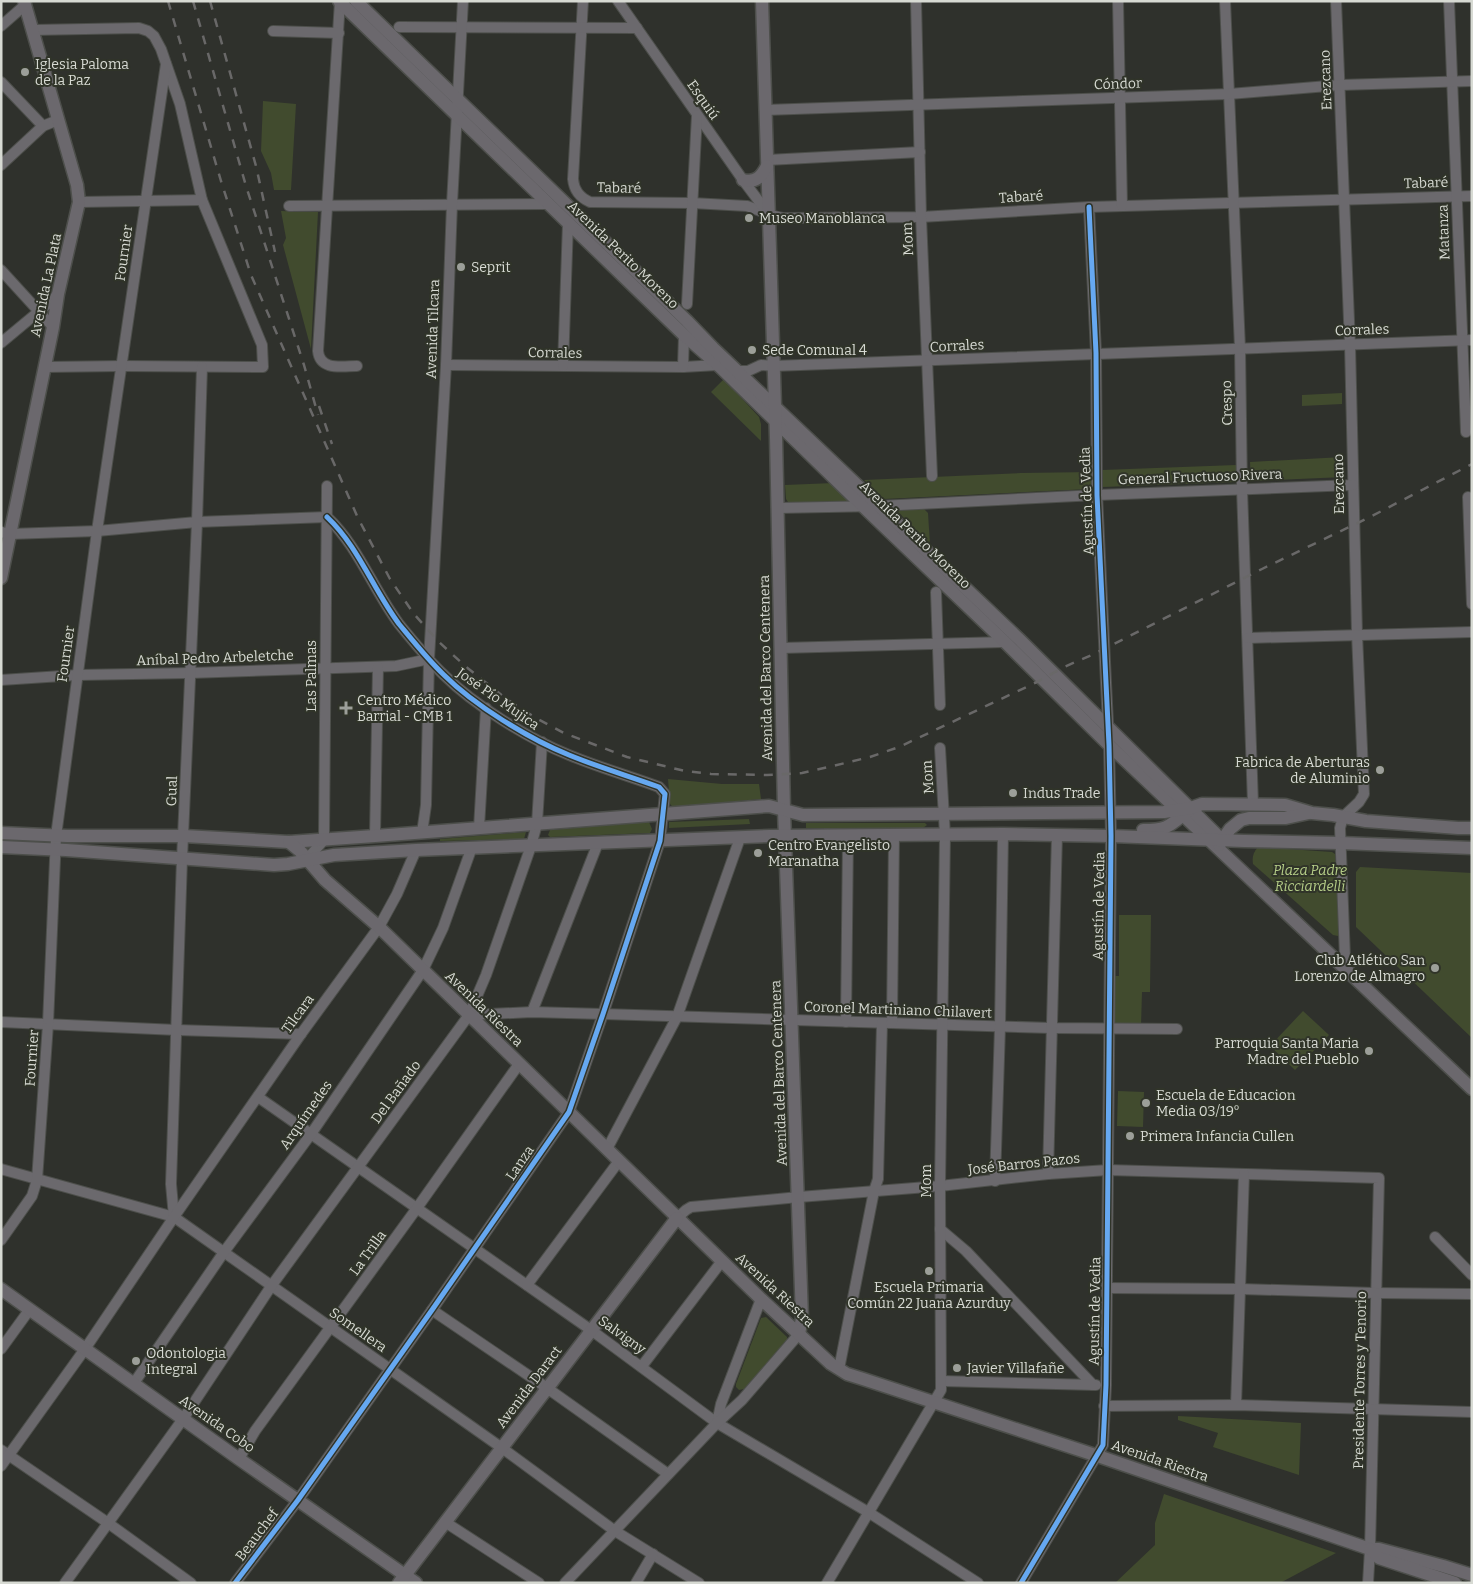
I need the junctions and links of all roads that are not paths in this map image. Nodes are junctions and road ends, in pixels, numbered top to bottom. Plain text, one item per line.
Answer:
1 (356, 1) edge
2 (463, 1) edge
3 (583, 1) edge
4 (618, 1) edge
5 (762, 1) edge
6 (916, 1) edge
7 (1118, 1) edge
8 (1225, 1) edge
9 (1336, 1) edge
10 (1448, 1) edge
11 (340, 2) edge
12 (25, 3) edge
13 (1, 26) edge
14 (462, 27) junction
15 (582, 27) junction
16 (399, 28) dead end
17 (637, 28) junction
18 (32, 30) junction
19 (272, 31) dead end
20 (338, 34) junction
21 (166, 64) junction
22 (1472, 81) edge
23 (1, 82) edge
24 (1452, 82) junction
25 (1340, 85) junction
26 (1229, 94) junction
27 (1120, 97) junction
28 (458, 100) junction
29 (919, 104) junction
30 (765, 110) junction
31 (697, 115) junction
32 (458, 117) junction
33 (58, 120) junction
34 (43, 126) junction
35 (920, 152) junction
36 (767, 163) junction
37 (1, 165) edge
38 (743, 180) junction
39 (1456, 196) junction
40 (1472, 196) edge
41 (1344, 199) junction
42 (202, 200) junction
43 (79, 202) junction
44 (145, 202) junction
45 (1234, 202) junction
46 (692, 203) junction
47 (452, 204) junction
48 (548, 204) junction
49 (327, 205) junction
50 (288, 206) dead end
51 (1122, 206) junction
52 (1089, 207) junction
53 (768, 213) junction
54 (921, 217) junction
55 (568, 223) junction
56 (1, 270) edge
57 (58, 294) junction
58 (687, 304) dead end
59 (38, 311) junction
60 (53, 327) junction
61 (684, 335) junction
62 (1467, 341) edge
63 (1, 343) edge
64 (1350, 345) junction
65 (1240, 348) junction
66 (1096, 353) junction
67 (927, 361) junction
68 (446, 365) junction
69 (718, 365) junction
70 (122, 366) junction
71 (358, 366) dead end
72 (562, 366) junction
73 (773, 366) junction
74 (44, 367) junction
75 (202, 367) junction
76 (683, 367) junction
77 (738, 371) junction
78 (774, 406) junction
79 (775, 420) junction
80 (1466, 432) dead end
81 (932, 476) dead end
82 (327, 486) dead end
83 (1353, 486) junction
84 (1242, 489) junction
85 (1097, 495) junction
86 (1468, 497) dead end
87 (862, 506) junction
88 (879, 506) junction
89 (777, 508) junction
90 (326, 517) junction
91 (197, 522) junction
92 (96, 531) junction
93 (6, 533) edge
94 (1, 578) edge
95 (936, 592) dead end
96 (1472, 604) edge
97 (1472, 632) edge
98 (1357, 634) junction
99 (1248, 638) junction
100 (1005, 642) junction
101 (938, 644) junction
102 (781, 648) junction
103 (429, 658) junction
104 (378, 667) junction
105 (325, 669) junction
106 (190, 674) junction
107 (77, 675) junction
108 (1, 680) edge
109 (940, 706) dead end
110 (486, 708) junction
111 (1107, 726) junction
112 (542, 742) junction
113 (1109, 745) junction
114 (940, 748) dead end
115 (665, 794) joint
116 (1254, 804) junction
117 (784, 810) junction
118 (1184, 811) junction
119 (664, 813) junction
120 (1110, 813) junction
121 (1312, 813) junction
122 (944, 814) junction
123 (1343, 817) junction
124 (537, 824) junction
125 (479, 828) junction
126 (1472, 828) edge
127 (1, 833) edge
128 (422, 833) junction
129 (1003, 834) junction
130 (894, 835) junction
131 (944, 835) junction
132 (1057, 835) junction
133 (184, 836) junction
134 (375, 836) junction
135 (848, 836) junction
136 (1114, 836) junction
137 (786, 837) junction
138 (740, 838) junction
139 (324, 840) junction
140 (660, 841) junction
141 (289, 842) junction
142 (1216, 842) junction
143 (55, 843) junction
144 (598, 843) junction
145 (1340, 843) junction
146 (531, 846) junction
147 (1, 847) edge
148 (472, 847) junction
149 (1472, 848) edge
150 (416, 850) junction
151 (182, 859) junction
152 (307, 860) junction
153 (379, 927) junction
154 (1345, 958) junction
155 (423, 970) junction
156 (532, 1012) junction
157 (603, 1014) junction
158 (469, 1015) junction
159 (677, 1017) junction
160 (793, 1020) junction
161 (1, 1022) edge
162 (846, 1022) junction
163 (887, 1023) junction
164 (48, 1024) junction
165 (942, 1025) junction
166 (1000, 1027) junction
167 (1052, 1028) junction
168 (1109, 1028) junction
169 (1177, 1029) dead end
170 (177, 1030) junction
171 (301, 1034) junction
172 (519, 1064) junction
173 (1472, 1080) edge
174 (1472, 1089) edge
175 (258, 1097) junction
176 (569, 1112) junction
177 (311, 1134) junction
178 (607, 1149) junction
179 (619, 1161) junction
180 (358, 1167) junction
181 (1, 1169) edge
182 (1108, 1170) junction
183 (1048, 1174) junction
184 (1244, 1174) junction
185 (1378, 1178) joint
186 (37, 1180) junction
187 (995, 1180) junction
188 (940, 1186) junction
189 (874, 1191) junction
190 (799, 1196) junction
191 (418, 1208) junction
192 (174, 1217) junction
193 (677, 1218) junction
194 (940, 1229) junction
195 (1435, 1237) dead end
196 (1, 1240) edge
197 (475, 1249) junction
198 (224, 1252) junction
199 (722, 1261) junction
200 (1472, 1275) edge
201 (272, 1285) junction
202 (527, 1285) junction
203 (1106, 1288) junction
204 (1, 1289) edge
205 (1241, 1289) junction
206 (1375, 1294) junction
207 (1472, 1294) edge
208 (761, 1299) junction
209 (30, 1309) junction
210 (432, 1310) junction
211 (331, 1327) junction
212 (591, 1330) junction
213 (799, 1334) junction
214 (1, 1349) edge
215 (85, 1349) junction
216 (642, 1366) junction
217 (390, 1369) junction
218 (838, 1369) junction
219 (942, 1381) junction
220 (134, 1383) junction
221 (1092, 1385) junction
222 (1106, 1385) junction
223 (548, 1388) junction
224 (934, 1402) junction
225 (1236, 1405) junction
226 (1104, 1406) junction
227 (1373, 1409) junction
228 (1472, 1412) edge
229 (183, 1418) junction
230 (718, 1423) junction
231 (502, 1448) junction
232 (5, 1453) edge
233 (1098, 1456) junction
234 (239, 1459) junction
235 (1, 1466) edge
236 (668, 1474) junction
237 (298, 1500) junction
238 (868, 1512) junction
239 (445, 1522) junction
240 (108, 1523) junction
241 (615, 1531) junction
242 (1370, 1548) junction
243 (653, 1554) junction
244 (1472, 1575) edge
245 (402, 1579) edge
246 (65, 1583) edge
247 (191, 1583) edge
248 (235, 1583) edge
249 (416, 1583) edge
250 (539, 1583) edge
251 (565, 1583) edge
252 (636, 1583) edge
253 (699, 1583) edge
254 (827, 1583) edge
255 (978, 1583) edge
256 (1021, 1583) edge
257 (1368, 1583) edge
258 (1455, 1583) edge

1 - 28 main road, Avenida Perito Moreno
2 - 14 street, Avenida Tilcara
3 - 15 street
4 - 17 street, Esquiú
5 - 30 main road, Avenida del Barco Centenera
6 - 29 street, Mom
7 - 27 street
8 - 26 street, Crespo
9 - 25 street, Erezcano
10 - 24 street, Matanza
11 - 20 street
11 - 32 main road, Avenida Perito Moreno
12 - 13 street
12 - 18 main road, Avenida La Plata
14 - 15 street
14 - 16 street
14 - 28 street, Avenida Tilcara
15 - 17 street
15 - 46 street, Tabaré
17 - 31 street, Esquiú
18 - 21 street
18 - 33 main road, Avenida La Plata
19 - 20 street
20 - 49 street
21 - 42 street
21 - 44 street, Fournier
22 - 24 street, Cóndor
23 - 34 street
24 - 25 street, Cóndor
24 - 39 street, Matanza
25 - 26 street, Cóndor
25 - 41 street, Erezcano
26 - 27 street, Cóndor
26 - 45 street, Crespo
27 - 29 street, Cóndor
27 - 51 street
28 - 32 street, Avenida Tilcara
28 - 77 main road, Avenida Perito Moreno
29 - 30 street, Cóndor
29 - 35 street, Mom
30 - 36 main road, Avenida del Barco Centenera
31 - 38 street, Esquiú
31 - 46 street
32 - 47 street, Avenida Tilcara
32 - 48 main road, Avenida Perito Moreno
33 - 34 street
33 - 43 main road, Avenida La Plata
34 - 37 street
35 - 36 street
35 - 54 street, Mom
36 - 38 main road
36 - 53 main road, Avenida del Barco Centenera
38 - 53 street, Esquiú
39 - 40 street, Tabaré
39 - 41 street, Tabaré
39 - 62 street, Matanza
41 - 45 street, Tabaré
41 - 64 street, Erezcano
42 - 44 street
42 - 75 street
43 - 44 street
43 - 57 main road, Avenida La Plata
44 - 70 street, Fournier
45 - 51 street, Tabaré
45 - 65 street, Crespo
46 - 53 street, Tabaré
46 - 58 street
47 - 48 street
47 - 49 street
47 - 68 street, Avenida Tilcara
48 - 55 main road, Avenida Perito Moreno
49 - 50 street
49 - 71 street
51 - 52 street, Tabaré
52 - 54 street, Tabaré
52 - 66 street, Agustín de Vedia
53 - 54 street, Tabaré
53 - 73 main road, Avenida del Barco Centenera
54 - 67 street, Mom
55 - 61 main road, Avenida Perito Moreno
55 - 72 street
56 - 59 street
57 - 59 street
57 - 60 main road, Avenida La Plata
59 - 60 street
59 - 63 street
60 - 74 main road, Avenida La Plata
61 - 69 main road, Avenida Perito Moreno
61 - 76 street
62 - 64 street, Corrales
62 - 80 street, Matanza
64 - 65 street, Corrales
64 - 83 street, Erezcano
65 - 66 street, Corrales
65 - 84 street, Crespo
66 - 67 street, Corrales
66 - 85 street, Agustín de Vedia
67 - 73 street, Corrales
67 - 81 street, Mom
68 - 72 street, Corrales
68 - 103 street, Avenida Tilcara
69 - 76 street, Corrales
69 - 77 street, Corrales
69 - 79 main road, Avenida Perito Moreno
70 - 74 street
70 - 75 street
70 - 92 street, Fournier
72 - 76 street, Corrales
73 - 77 street, Corrales
73 - 78 main road, Avenida del Barco Centenera
74 - 93 main road, Avenida La Plata
75 - 91 street, Gual
77 - 78 main road, Avenida Perito Moreno
78 - 79 main road, Avenida del Barco Centenera
78 - 88 main road, Avenida Perito Moreno
79 - 87 main road, Avenida Perito Moreno
79 - 89 main road, Avenida del Barco Centenera
82 - 90 street, Las Palmas
83 - 84 street, General Fructuoso Rivera
83 - 98 street, Erezcano
84 - 85 street, General Fructuoso Rivera
84 - 99 street, Crespo
85 - 88 street, General Fructuoso Rivera
85 - 111 street, Agustín de Vedia
86 - 96 street
87 - 88 street, General Fructuoso Rivera
87 - 89 street, General Fructuoso Rivera
87 - 100 main road, Avenida Perito Moreno
88 - 111 main road, Avenida Perito Moreno
89 - 102 main road, Avenida del Barco Centenera
90 - 91 street
90 - 103 street, José Pío Mujica
90 - 105 street, Las Palmas
91 - 92 street
91 - 106 street, Gual
92 - 93 street
92 - 107 street, Fournier
93 - 94 main road, Avenida La Plata
95 - 101 street
97 - 98 street
98 - 99 street
98 - 123 street, Erezcano
99 - 116 street, Crespo
100 - 101 street
100 - 113 main road, Avenida Perito Moreno
101 - 102 street
101 - 109 street
102 - 117 main road, Avenida del Barco Centenera
103 - 104 street, Aníbal Pedro Arbeletche
103 - 110 street, José Pío Mujica
103 - 128 street, Tilcara
104 - 105 street, Aníbal Pedro Arbeletche
104 - 134 street
105 - 106 street, Aníbal Pedro Arbeletche
105 - 139 street, Las Palmas
106 - 107 street, Aníbal Pedro Arbeletche
106 - 133 street, Gual
107 - 108 street, Aníbal Pedro Arbeletche
107 - 143 street, Fournier
110 - 112 street, José Pío Mujica
110 - 125 street
111 - 113 street, Agustín de Vedia
111 - 118 main road, Avenida Perito Moreno
112 - 115 street, José Pío Mujica
112 - 124 street, Del Bañado
113 - 118 main road, Avenida Perito Moreno
113 - 120 street, Agustín de Vedia
114 - 122 street, Mom
115 - 119 street, Lanza
116 - 118 main road
116 - 121 main road
117 - 119 main road
117 - 122 main road
117 - 137 main road, Avenida del Barco Centenera
118 - 120 main road
118 - 136 main road
118 - 142 main road, Avenida Perito Moreno
119 - 124 main road
119 - 140 street, Lanza
120 - 122 main road
120 - 136 street, Agustín de Vedia
121 - 123 main road
121 - 142 main road
122 - 131 street, Mom
123 - 126 main road
123 - 145 street
124 - 125 main road
124 - 146 street, Del Bañado
125 - 128 main road
127 - 143 main road
128 - 134 main road
128 - 150 main road, Tilcara
129 - 131 main road
129 - 132 main road
129 - 166 street
130 - 131 main road
130 - 135 main road
130 - 163 street
131 - 165 street, Mom
132 - 136 main road
132 - 167 street
133 - 141 main road
133 - 143 main road
133 - 151 street, Gual
134 - 139 main road
135 - 137 main road
135 - 162 street
136 - 142 main road
136 - 168 street, Agustín de Vedia
137 - 138 main road
137 - 160 main road, Avenida del Barco Centenera
138 - 140 main road
138 - 159 street
139 - 141 main road
139 - 152 street
140 - 144 main road
140 - 157 street, Lanza
141 - 152 main road, Avenida Riestra
142 - 145 main road
142 - 154 main road, Avenida Perito Moreno
142 - 174 main road, Avenida Perito Moreno
143 - 147 main road
143 - 151 main road
143 - 164 street, Fournier
144 - 146 main road
144 - 156 street
145 - 149 main road
145 - 154 street
146 - 148 main road
146 - 158 street, Del Bañado
148 - 150 main road
148 - 155 street, Arquímedes
150 - 152 main road
150 - 153 street, Tilcara
151 - 152 main road
151 - 170 street, Gual
152 - 153 main road, Avenida Riestra
153 - 155 main road, Avenida Riestra
153 - 171 street, Tilcara
154 - 173 main road, Avenida Perito Moreno
155 - 158 main road, Avenida Riestra
155 - 177 street, Arquímedes
156 - 157 street, Coronel Martiniano Chilavert
156 - 158 street, Coronel Martiniano Chilavert
157 - 159 street, Coronel Martiniano Chilavert
157 - 176 street, Lanza
158 - 172 main road, Avenida Riestra
158 - 180 street, Del Bañado
159 - 160 street, Coronel Martiniano Chilavert
159 - 178 street
160 - 162 street, Coronel Martiniano Chilavert
160 - 190 main road, Avenida del Barco Centenera
161 - 164 street
162 - 163 street, Coronel Martiniano Chilavert
163 - 165 street, Coronel Martiniano Chilavert
163 - 189 street
164 - 170 street
164 - 186 street, Fournier
165 - 166 street, Coronel Martiniano Chilavert
165 - 188 street, Mom
166 - 167 street, Coronel Martiniano Chilavert
166 - 187 street
167 - 168 street, Coronel Martiniano Chilavert
167 - 183 street
168 - 169 street, Coronel Martiniano Chilavert
168 - 182 street, Agustín de Vedia
170 - 171 street
170 - 192 street, Gual
171 - 175 street, Tilcara
172 - 176 main road, Avenida Riestra
172 - 191 street, La Trilla
175 - 177 street, Salvigny
175 - 192 street, Tilcara
176 - 178 main road, Avenida Riestra
176 - 197 street, Lanza
177 - 180 street, Salvigny
177 - 198 street, Arquímedes
178 - 179 main road, Avenida Riestra
179 - 193 main road, Avenida Riestra
179 - 202 street
180 - 191 street, Salvigny
180 - 201 street, Del Bañado
181 - 186 street, Somellera
182 - 183 street, José Barros Pazos
182 - 184 street, José Barros Pazos
182 - 203 street, Agustín de Vedia
183 - 187 street, José Barros Pazos
184 - 185 street, José Barros Pazos
184 - 205 street
185 - 206 street, Presidente Torres y Tenorio
186 - 192 street, Somellera
186 - 196 street, Fournier
187 - 188 street, José Barros Pazos
188 - 189 street, José Barros Pazos
188 - 194 street, Mom
189 - 190 street, José Barros Pazos
189 - 218 street
190 - 193 street, José Barros Pazos
190 - 213 main road, Avenida del Barco Centenera
191 - 197 street, Salvigny
191 - 211 street, La Trilla
192 - 198 street, Somellera
192 - 215 street, Tilcara
193 - 199 main road, Avenida Riestra
193 - 212 main road, Avenida Daract
194 - 219 street, Mom
194 - 221 street
195 - 200 street
197 - 202 street, Salvigny
197 - 210 street, Lanza
198 - 201 street, Somellera
198 - 220 street, Arquímedes
199 - 208 main road, Avenida Riestra
199 - 216 street
201 - 211 street, Somellera
201 - 229 street, Del Bañado
202 - 212 street, Salvigny
203 - 205 street
203 - 222 street, Agustín de Vedia
204 - 209 main road, Avenida Cobo
205 - 206 street
205 - 225 street
206 - 207 street
206 - 227 street, Presidente Torres y Tenorio
208 - 213 main road, Avenida Riestra
208 - 230 street
209 - 214 street
209 - 215 main road, Avenida Cobo
210 - 217 street, Lanza
210 - 223 street
211 - 217 street, Somellera
211 - 234 street, La Trilla
212 - 216 street, Salvigny
212 - 223 main road, Avenida Daract
213 - 218 main road, Avenida Riestra
213 - 230 street
215 - 220 main road, Avenida Cobo
215 - 232 street, Tilcara
216 - 230 street, Salvigny
217 - 231 street, Somellera
217 - 237 street, Lanza
218 - 224 main road, Avenida Riestra
219 - 221 street
219 - 224 street, Mom
220 - 229 main road, Avenida Cobo
221 - 222 street
222 - 226 street, Agustín de Vedia
223 - 231 main road, Avenida Daract
223 - 236 street
224 - 233 main road, Avenida Riestra
224 - 238 street, Mom
225 - 226 street
225 - 227 street
226 - 233 street, Agustín de Vedia
227 - 228 street
227 - 242 street, Presidente Torres y Tenorio
229 - 234 main road, Avenida Cobo
229 - 240 street, Del Bañado
230 - 236 street
230 - 238 street, Salvigny
231 - 239 main road, Avenida Daract
231 - 241 street, Somellera
232 - 235 street, Tilcara
232 - 240 street
233 - 242 main road, Avenida Riestra
233 - 256 street, Agustín de Vedia
234 - 237 main road, Avenida Cobo
236 - 241 street
237 - 245 main road, Avenida Cobo
237 - 248 street, Beauchef
238 - 254 street, Mom
238 - 255 street, Salvigny
239 - 245 main road, Avenida Daract
239 - 250 street
240 - 246 street, Del Bañado
240 - 247 street
241 - 243 street, Somellera
241 - 251 street
242 - 244 main road, Avenida Riestra
242 - 257 street, Presidente Torres y Tenorio
242 - 258 main road, Avenida Riestra
243 - 252 street
243 - 253 street, Somellera
245 - 249 main road, Avenida Cobo

